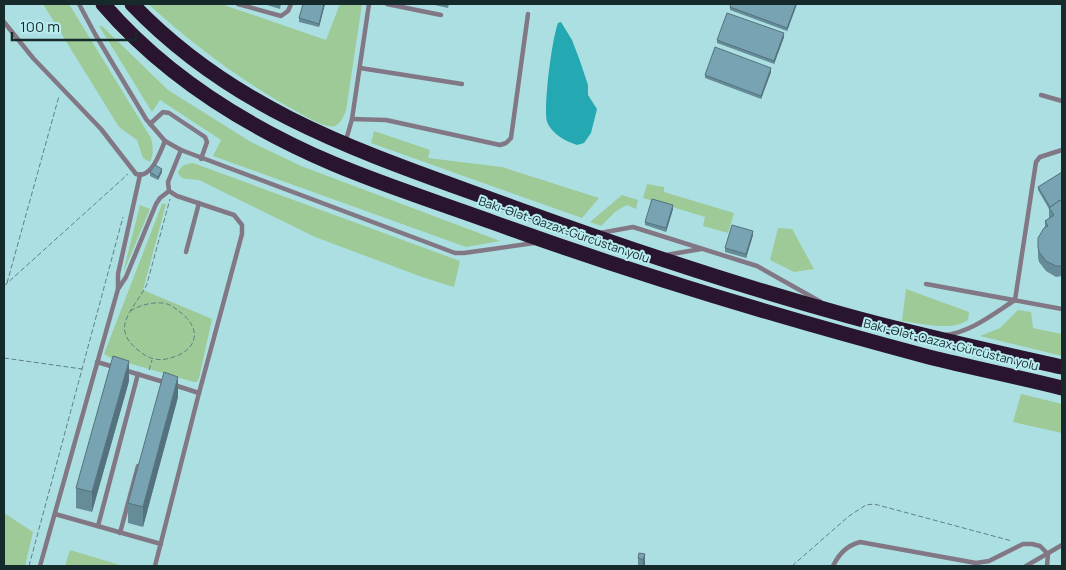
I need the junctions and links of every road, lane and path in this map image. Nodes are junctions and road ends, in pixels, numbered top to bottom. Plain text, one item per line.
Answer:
1 (79, 4) edge
2 (103, 4) edge
3 (132, 4) edge
4 (238, 4) edge
5 (291, 4) edge
6 (368, 4) edge
7 (387, 4) edge
8 (528, 14) dead end
9 (442, 15) dead end
10 (4, 22) edge
11 (360, 68) junction
12 (462, 84) dead end
13 (61, 88) junction
14 (1041, 95) dead end
15 (1062, 100) edge
16 (352, 119) junction
17 (150, 124) junction
18 (165, 141) junction
19 (344, 145) junction
20 (181, 150) junction
21 (1062, 150) edge
22 (201, 159) junction
23 (132, 170) junction
24 (140, 175) junction
25 (170, 192) junction
26 (199, 202) junction
27 (125, 212) dead end
28 (588, 235) junction
29 (546, 241) junction
30 (702, 249) junction
31 (186, 252) dead end
32 (653, 257) junction
33 (7, 283) junction
34 (926, 284) dead end
35 (4, 286) edge
36 (118, 288) junction
37 (1015, 300) junction
38 (1062, 309) edge
39 (130, 311) junction
40 (844, 315) junction
41 (926, 336) junction
42 (4, 358) edge
43 (152, 359) junction
44 (97, 362) junction
45 (1062, 368) edge
46 (83, 369) junction
47 (138, 374) junction
48 (147, 377) junction
49 (162, 381) junction
50 (1062, 388) edge
51 (159, 391) edge
52 (199, 393) junction
53 (141, 457) edge
54 (55, 514) junction
55 (98, 526) junction
56 (120, 533) junction
57 (161, 544) junction
58 (1023, 544) junction
59 (1062, 545) edge
60 (1048, 554) junction
61 (29, 566) edge
62 (40, 566) edge
63 (155, 566) edge
64 (792, 566) edge
65 (833, 566) edge
66 (1026, 566) edge
67 (1047, 566) edge

1 - 17 lane
2 - 29 highway, Bakı-Ələt-Qazax-Gürcüstan yolu
3 - 19 highway, Bakı-Ələt-Qazax-Gürcüstan yolu
4 - 5 lane
6 - 11 lane
7 - 9 lane
8 - 16 lane
10 - 13 lane
11 - 12 lane
11 - 16 lane
13 - 23 lane
13 - 33 path
14 - 15 lane
16 - 19 lane
17 - 18 lane
17 - 22 lane
18 - 20 lane
18 - 24 lane
19 - 28 highway, Bakı-Ələt-Qazax-Gürcüstan yolu
20 - 22 lane
20 - 25 lane
21 - 37 lane
22 - 29 lane
23 - 24 lane
23 - 33 path
24 - 36 lane
25 - 26 lane
25 - 36 lane
25 - 39 path
26 - 31 lane
26 - 52 lane
27 - 46 path
28 - 30 lane
28 - 32 highway, Bakı-Ələt-Qazax-Gürcüstan yolu
29 - 50 highway, Bakı-Ələt-Qazax-Gürcüstan yolu
30 - 32 lane
30 - 40 lane
32 - 40 highway, Bakı-Ələt-Qazax-Gürcüstan yolu
33 - 35 path
34 - 37 lane
36 - 44 lane
37 - 38 lane
37 - 41 lane
39 - 43 path
39 - 43 path
40 - 41 highway, Bakı-Ələt-Qazax-Gürcüstan yolu
41 - 45 highway, Bakı-Ələt-Qazax-Gürcüstan yolu
42 - 46 path
43 - 48 path
44 - 47 lane
44 - 54 lane
46 - 61 path
47 - 48 lane
47 - 55 lane
48 - 49 lane
49 - 51 lane
49 - 52 lane
52 - 57 lane
53 - 56 lane
54 - 55 lane
54 - 62 lane
55 - 56 lane
56 - 57 lane
57 - 63 lane
58 - 60 lane
58 - 64 path
58 - 65 lane
59 - 60 lane
60 - 66 lane
60 - 67 lane

